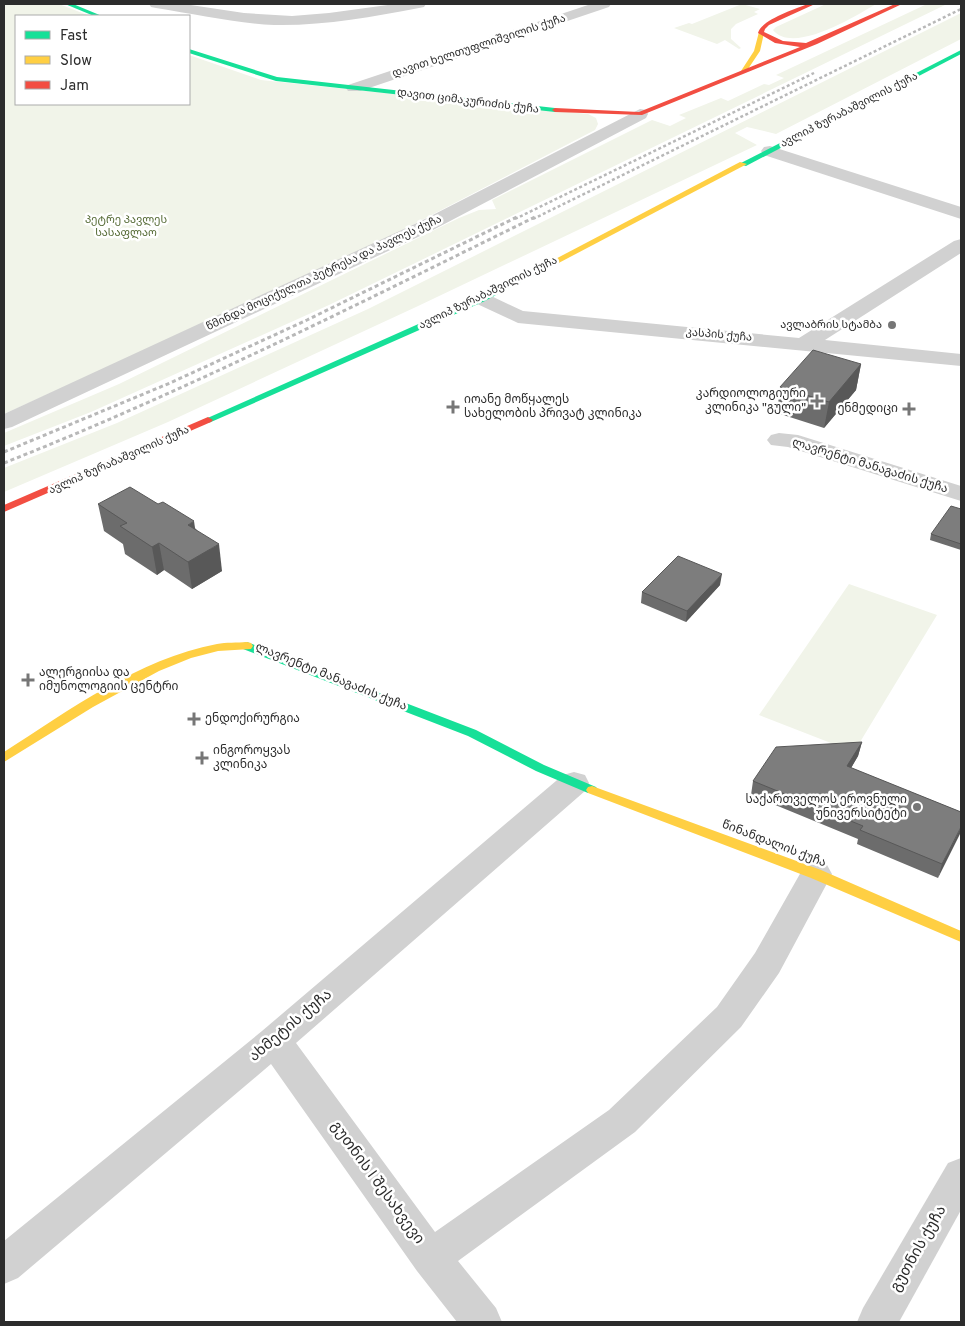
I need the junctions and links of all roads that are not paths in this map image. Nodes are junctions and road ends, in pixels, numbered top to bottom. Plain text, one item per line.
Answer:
1 (68, 4) edge
2 (156, 4) edge
3 (419, 4) edge
4 (604, 4) edge
5 (812, 4) edge
6 (899, 4) edge
7 (96, 15) edge
8 (762, 33) junction
9 (815, 44) junction
10 (190, 51) edge
11 (959, 56) edge
12 (744, 71) junction
13 (354, 88) junction
14 (640, 114) junction
15 (770, 151) junction
16 (961, 213) edge
17 (961, 245) edge
18 (482, 299) junction
19 (806, 343) junction
20 (961, 360) edge
21 (4, 422) edge
22 (779, 440) dead end
23 (961, 494) edge
24 (4, 510) edge
25 (4, 758) edge
26 (574, 783) junction
27 (816, 874) junction
28 (961, 936) edge
29 (274, 1041) junction
30 (961, 1175) edge
31 (431, 1258) junction
32 (4, 1265) edge
33 (482, 1322) edge
34 (877, 1322) edge

1 - 7 street
2 - 3 street
4 - 13 street, დავით ხელთუფლიშვილის ქუჩა
5 - 8 street
6 - 9 street, დავით ციმაკურიძის ქუჩა
8 - 9 street
8 - 12 street
9 - 12 street, დავით ციმაკურიძის ქუჩა
10 - 13 street, დავით ციმაკურიძის ქუჩა
11 - 15 street, ავლიპ ზურაბაშვილის ქუჩა
12 - 14 street, დავით ციმაკურიძის ქუჩა
13 - 14 street, დავით ციმაკურიძის ქუჩა
14 - 21 street, წმინდა მოციქულთა პეტრესა და პავლეს ქუჩა
15 - 16 street
15 - 18 street, ავლიპ ზურაბაშვილის ქუჩა
17 - 19 street
18 - 19 street, კასპის ქუჩა
18 - 24 street, ავლიპ ზურაბაშვილის ქუჩა
19 - 20 street, კასპის ქუჩა
22 - 23 street, ლავრენტი მანაგაძის ქუჩა
25 - 26 street, ლავრენტი მანაგაძის ქუჩა
26 - 27 street, წინანდალის ქუჩა
26 - 29 street, ახმეტის ქუჩა
27 - 28 street, წინანდალის ქუჩა
27 - 31 street
29 - 31 street, გუთნის I შესახვევი
29 - 32 street, ახმეტის ქუჩა
30 - 34 street, გუთნის ქუჩა
31 - 33 street, გუთნის I შესახვევი

